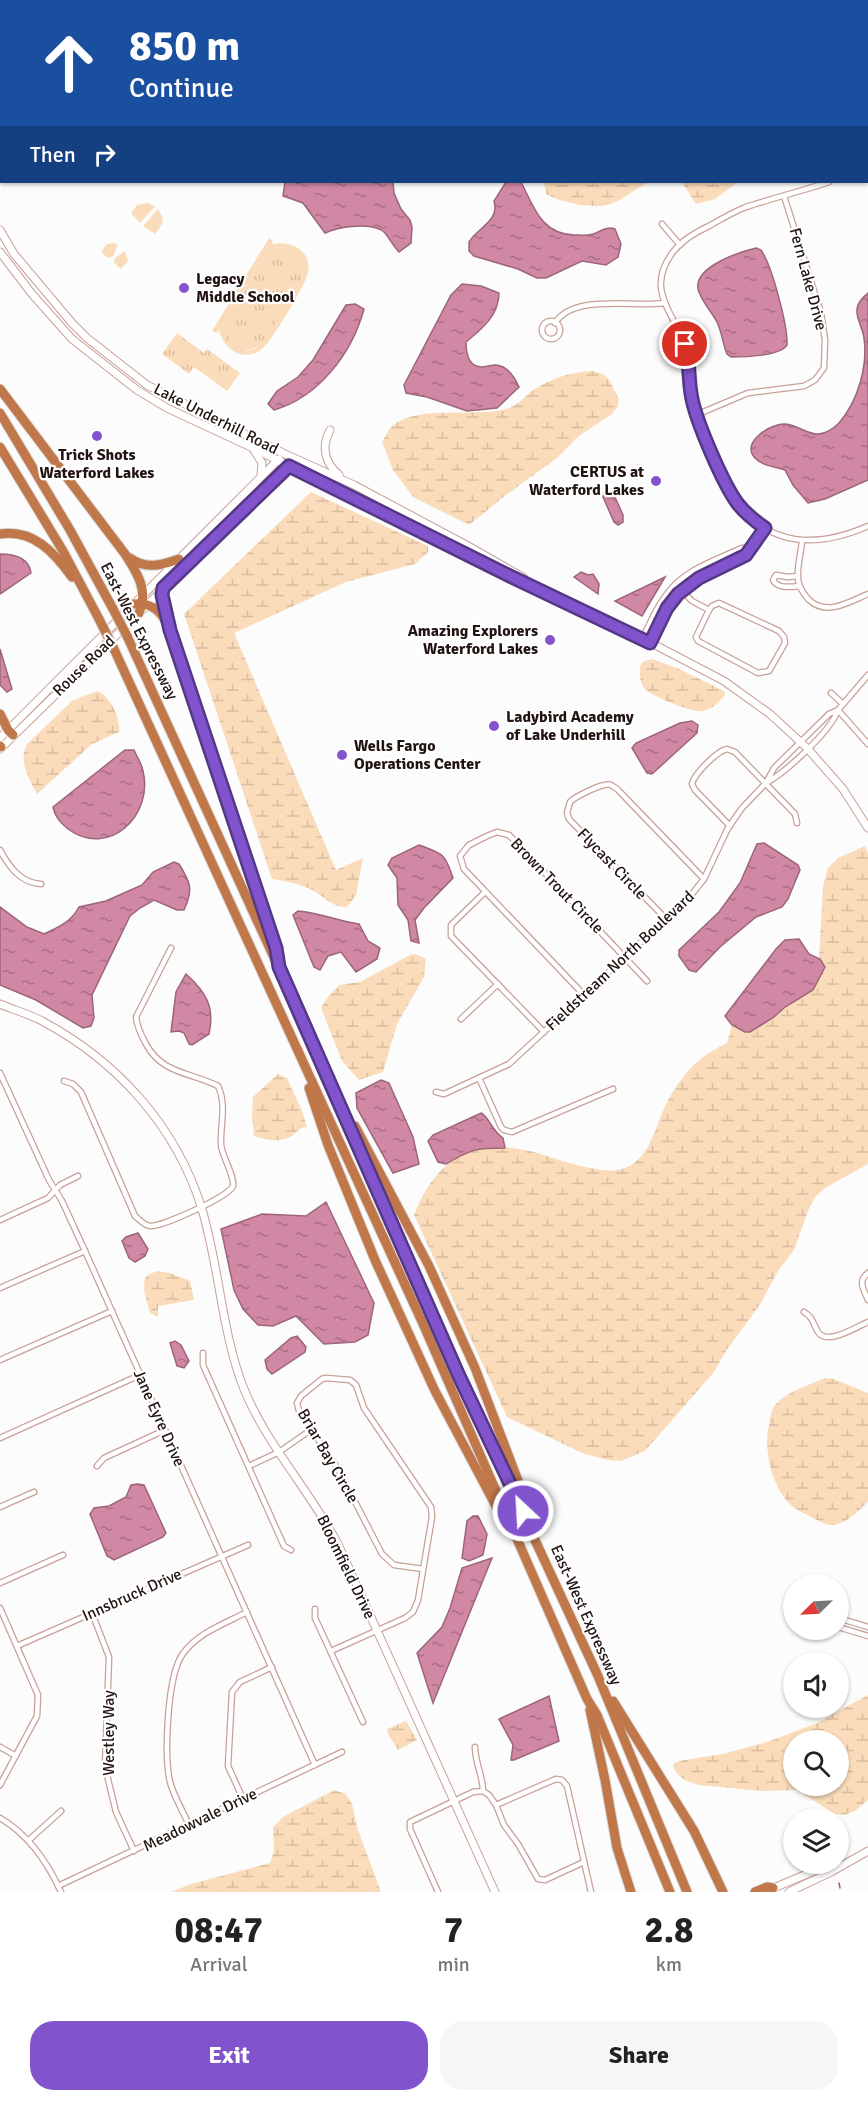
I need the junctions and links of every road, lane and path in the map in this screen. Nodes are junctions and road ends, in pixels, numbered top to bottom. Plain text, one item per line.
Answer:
1 (826, 183) edge
2 (784, 196) junction
3 (662, 224) dead end
4 (0, 230) edge
5 (680, 245) junction
6 (0, 252) edge
7 (664, 303) junction
8 (555, 322) dead end
9 (79, 331) junction
10 (72, 339) junction
11 (0, 389) edge
12 (0, 412) edge
13 (696, 415) junction
14 (330, 430) dead end
15 (0, 447) edge
16 (253, 448) junction
17 (285, 454) junction
18 (297, 459) junction
19 (277, 460) junction
20 (289, 466) junction
21 (261, 476) junction
22 (346, 481) junction
23 (868, 526) edge
24 (765, 528) junction
25 (0, 534) edge
26 (802, 541) junction
27 (750, 548) junction
28 (125, 554) junction
29 (721, 558) junction
30 (179, 559) junction
31 (725, 565) junction
32 (798, 576) junction
33 (675, 584) junction
34 (800, 585) junction
35 (163, 588) junction
36 (539, 589) junction
37 (681, 590) junction
38 (868, 594) edge
39 (141, 604) junction
40 (709, 610) junction
41 (99, 619) junction
42 (170, 630) junction
43 (642, 639) junction
44 (650, 643) junction
45 (868, 675) edge
46 (831, 693) dead end
47 (843, 704) junction
48 (838, 710) junction
49 (0, 714) edge
50 (11, 733) junction
51 (801, 742) junction
52 (868, 744) edge
53 (0, 745) edge
54 (807, 748) junction
55 (766, 783) junction
56 (797, 824) dead end
57 (730, 826) junction
58 (868, 828) edge
59 (0, 850) edge
60 (704, 879) junction
61 (41, 884) dead end
62 (485, 892) junction
63 (666, 919) junction
64 (171, 948) dead end
65 (626, 957) junction
66 (279, 967) junction
67 (647, 981) dead end
68 (498, 984) junction
69 (584, 995) junction
70 (0, 1004) edge
71 (461, 1019) dead end
72 (544, 1032) junction
73 (0, 1073) edge
74 (307, 1074) junction
75 (479, 1078) junction
76 (64, 1081) dead end
77 (613, 1089) dead end
78 (436, 1092) dead end
79 (346, 1115) junction
80 (78, 1176) dead end
81 (55, 1190) junction
82 (201, 1206) junction
83 (0, 1220) edge
84 (85, 1251) junction
85 (868, 1273) edge
86 (0, 1288) edge
87 (868, 1300) edge
88 (112, 1311) junction
89 (804, 1312) dead end
90 (868, 1322) edge
91 (203, 1353) dead end
92 (0, 1360) edge
93 (140, 1375) junction
94 (165, 1430) junction
95 (312, 1430) junction
96 (0, 1438) edge
97 (279, 1452) junction
98 (97, 1466) dead end
99 (249, 1466) junction
100 (34, 1492) dead end
101 (0, 1507) edge
102 (529, 1525) junction
103 (512, 1529) junction
104 (248, 1545) dead end
105 (291, 1550) dead end
106 (63, 1555) dead end
107 (222, 1556) junction
108 (423, 1569) junction
109 (0, 1583) edge
110 (0, 1608) edge
111 (315, 1609) dead end
112 (247, 1612) junction
113 (92, 1613) junction
114 (849, 1621) edge
115 (868, 1627) edge
116 (849, 1630) edge
117 (377, 1631) junction
118 (868, 1636) edge
119 (17, 1646) junction
120 (331, 1652) junction
121 (272, 1667) junction
122 (598, 1676) junction
123 (587, 1699) junction
124 (363, 1722) dead end
125 (0, 1747) edge
126 (475, 1747) dead end
127 (342, 1752) dead end
128 (16, 1756) junction
129 (315, 1765) junction
130 (0, 1785) edge
131 (483, 1791) junction
132 (243, 1799) junction
133 (454, 1800) junction
134 (496, 1805) junction
135 (61, 1811) dead end
136 (0, 1818) edge
137 (189, 1825) junction
138 (29, 1840) junction
139 (134, 1851) junction
140 (868, 1851) edge
141 (857, 1856) junction
142 (849, 1858) edge
143 (584, 1862) junction
144 (807, 1874) edge
145 (773, 1888) junction
146 (59, 1889) edge
147 (723, 1890) edge
148 (438, 1892) edge
149 (495, 1892) edge
150 (591, 1892) edge
151 (631, 1892) edge
152 (670, 1892) edge
153 (687, 1892) edge
154 (755, 1892) edge
155 (764, 1892) edge
156 (789, 1892) edge

1 - 2 street
2 - 5 street
2 - 13 street, Fern Lake Drive
3 - 5 street
4 - 9 street, Lake Underhill Road
5 - 7 street
6 - 10 street, Lake Underhill Road
7 - 8 street
7 - 13 street
9 - 10 street
9 - 17 street, Lake Underhill Road
10 - 16 street, Lake Underhill Road
11 - 28 highway
12 - 66 highway, East-West Expressway, bridge
13 - 24 street
14 - 22 street
15 - 41 highway, East-West Expressway
16 - 19 street, Lake Underhill Road
16 - 21 street
17 - 18 street, Lake Underhill Road
17 - 19 street, Rouse Road
18 - 20 street, Rouse Road
18 - 22 street, Lake Underhill Road
19 - 20 street, Lake Underhill Road
19 - 21 street, Rouse Road
20 - 35 street, Rouse Road
20 - 36 street, Lake Underhill Road
21 - 30 street, Rouse Road
22 - 36 street, Lake Underhill Road
23 - 26 street
24 - 26 street
24 - 27 street
25 - 41 highway
26 - 32 street
27 - 29 street
27 - 31 street
28 - 30 highway
28 - 39 highway
29 - 31 street
29 - 33 street
30 - 39 street, Rouse Road
31 - 37 street
32 - 34 street
32 - 34 street
33 - 37 street
33 - 43 street
34 - 38 street
35 - 39 street, Rouse Road
35 - 42 highway
36 - 43 street, Lake Underhill Road
37 - 40 street
37 - 44 street
39 - 42 highway
39 - 50 street, Rouse Road
40 - 40 street
41 - 74 highway, East-West Expressway, bridge
42 - 66 highway
43 - 44 street, Lake Underhill Road
44 - 51 street, Lake Underhill Road
45 - 47 street
46 - 47 street
47 - 48 street
48 - 51 street, Fieldstream North Boulevard
48 - 52 street
48 - 54 street, Fieldstream North Boulevard
49 - 50 highway
50 - 53 street, Rouse Road
51 - 54 street, Lake Underhill Road
51 - 55 street, Fieldstream North Boulevard
54 - 55 street, Fieldstream North Boulevard
54 - 58 street, Lake Underhill Road
55 - 56 street
55 - 57 street, Fieldstream North Boulevard
55 - 57 street
57 - 60 street, Fieldstream North Boulevard
59 - 61 street
60 - 63 street, Fieldstream North Boulevard
60 - 63 street, Flycast Circle
62 - 65 street, Brown Trout Circle
62 - 68 street
62 - 69 street, Brown Trout Circle
63 - 65 street, Fieldstream North Boulevard
64 - 82 street
65 - 67 street
65 - 69 street, Fieldstream North Boulevard
66 - 79 highway, East-West Expressway
68 - 71 street
68 - 72 street
69 - 72 street, Fieldstream North Boulevard
70 - 82 street, Bloomfield Drive
72 - 75 street, Fieldstream North Boulevard
73 - 81 street, Jane Eyre Drive
74 - 103 highway, East-West Expressway
74 - 103 highway
75 - 77 street
75 - 78 street, Fieldstream North Boulevard
76 - 82 street
79 - 102 highway, East-West Expressway
79 - 102 highway
80 - 81 street
81 - 83 street
81 - 84 street, Jane Eyre Drive
82 - 97 street, Bloomfield Drive
84 - 86 street
84 - 88 street, Jane Eyre Drive
85 - 87 street
88 - 92 street
88 - 93 street, Jane Eyre Drive
89 - 90 street
91 - 99 street
93 - 94 street, Jane Eyre Drive
93 - 96 street
94 - 98 street
94 - 107 street, Jane Eyre Drive
95 - 97 street
95 - 108 street, Briar Bay Circle
95 - 108 street, Briar Bay Circle
97 - 99 street
97 - 117 street, Bloomfield Drive
99 - 105 street
100 - 101 street
102 - 122 highway, East-West Expressway
103 - 123 highway, East-West Expressway
104 - 107 street, Innsbruck Drive
106 - 109 street
107 - 112 street, Jane Eyre Drive
107 - 113 street, Innsbruck Drive
108 - 117 street, Briar Bay Circle
110 - 119 street
111 - 120 street
112 - 121 street, Jane Eyre Drive
112 - 137 street
113 - 119 street, Innsbruck Drive
113 - 139 street, Westley Way
114 - 115 street
116 - 118 street
117 - 120 street, Briar Bay Circle
117 - 133 street, Bloomfield Drive
119 - 128 street
120 - 124 street
121 - 129 street, Jane Eyre Drive
121 - 132 street
122 - 147 highway
122 - 153 highway, East-West Expressway
123 - 151 highway
123 - 152 highway, East-West Expressway
125 - 128 street
126 - 131 street
127 - 129 street, Meadowvale Drive
128 - 130 street
129 - 132 street, Meadowvale Drive
131 - 133 street
131 - 134 street
132 - 137 street, Meadowvale Drive
133 - 148 street
133 - 149 street, Bloomfield Drive
134 - 143 street
134 - 143 street
135 - 138 street
136 - 138 street
137 - 139 street, Meadowvale Drive
138 - 146 street
139 - 146 street, Meadowvale Drive
140 - 141 street
141 - 142 street
141 - 156 street
143 - 150 street
144 - 145 street
145 - 154 highway
145 - 155 street

